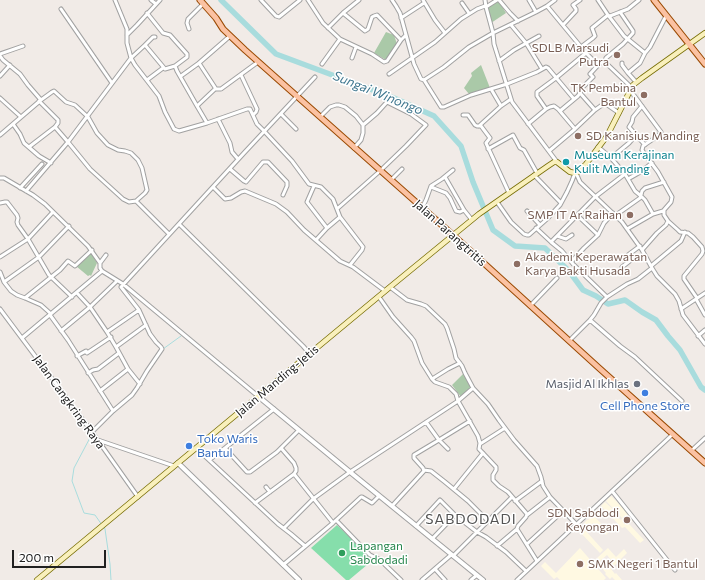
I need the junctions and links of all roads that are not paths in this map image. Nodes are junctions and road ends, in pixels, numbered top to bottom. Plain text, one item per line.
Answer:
1 (120, 0) edge
2 (151, 0) edge
3 (160, 0) edge
4 (261, 0) edge
5 (300, 0) edge
6 (308, 0) edge
7 (359, 0) edge
8 (392, 0) edge
9 (485, 0) edge
10 (498, 0) edge
11 (529, 0) edge
12 (555, 0) edge
13 (580, 0) edge
14 (598, 0) edge
15 (639, 0) edge
16 (654, 0) edge
17 (115, 2) edge
18 (201, 2) edge
19 (423, 2) edge
20 (462, 3) dead end
21 (156, 4) junction
22 (486, 6) junction
23 (547, 6) junction
24 (62, 9) dead end
25 (343, 12) junction
26 (536, 12) junction
27 (620, 12) junction
28 (470, 13) junction
29 (147, 14) junction
30 (608, 15) junction
31 (666, 16) junction
32 (401, 18) junction
33 (518, 21) junction
34 (511, 24) junction
35 (563, 25) junction
36 (328, 28) junction
37 (189, 29) dead end
38 (445, 33) junction
39 (493, 33) junction
40 (705, 33) edge
41 (127, 34) junction
42 (406, 35) junction
43 (230, 36) junction
44 (539, 36) dead end
45 (155, 37) dead end
46 (340, 39) junction
47 (628, 39) junction
48 (402, 40) junction
49 (526, 43) junction
50 (145, 45) junction
51 (689, 45) junction
52 (23, 46) dead end
53 (356, 47) junction
54 (581, 47) junction
55 (586, 53) junction
56 (645, 53) junction
57 (0, 55) edge
58 (412, 57) junction
59 (131, 58) junction
60 (352, 58) dead end
61 (499, 61) junction
62 (258, 62) junction
63 (199, 63) junction
64 (602, 63) junction
65 (622, 63) dead end
66 (322, 64) dead end
67 (705, 64) edge
68 (10, 65) junction
69 (175, 66) junction
70 (163, 68) junction
71 (542, 69) junction
72 (628, 73) junction
73 (389, 74) dead end
74 (241, 75) junction
75 (0, 76) edge
76 (180, 76) junction
77 (315, 77) dead end
78 (556, 78) junction
79 (147, 80) junction
80 (424, 80) junction
81 (636, 82) junction
82 (112, 83) junction
83 (507, 84) junction
84 (216, 89) junction
85 (491, 89) junction
86 (631, 89) junction
87 (580, 93) junction
88 (296, 96) junction
89 (0, 98) edge
90 (511, 99) junction
91 (574, 99) junction
92 (40, 100) junction
93 (197, 106) junction
94 (501, 106) junction
95 (642, 106) junction
96 (546, 109) junction
97 (595, 110) junction
98 (560, 111) junction
99 (619, 113) junction
100 (280, 114) junction
101 (253, 115) junction
102 (463, 115) dead end
103 (21, 117) junction
104 (88, 117) junction
105 (320, 117) junction
106 (218, 119) junction
107 (207, 123) junction
108 (13, 124) junction
109 (528, 124) junction
110 (363, 125) junction
111 (479, 126) junction
112 (55, 127) junction
113 (296, 129) dead end
114 (575, 129) junction
115 (264, 131) junction
116 (0, 135) edge
117 (636, 135) junction
118 (68, 142) junction
119 (645, 145) junction
120 (29, 147) junction
121 (598, 147) junction
122 (354, 148) junction
123 (488, 149) junction
124 (549, 151) junction
125 (611, 158) junction
126 (238, 159) junction
127 (557, 162) junction
128 (51, 163) junction
129 (652, 163) junction
130 (42, 164) dead end
131 (230, 168) junction
132 (402, 169) dead end
133 (453, 170) dead end
134 (380, 171) junction
135 (575, 173) junction
136 (536, 174) junction
137 (625, 174) junction
138 (445, 177) junction
139 (0, 178) edge
140 (391, 180) junction
141 (628, 180) junction
142 (664, 182) junction
143 (314, 186) junction
144 (213, 187) junction
145 (431, 187) junction
146 (20, 188) junction
147 (26, 191) junction
148 (509, 193) junction
149 (283, 195) dead end
150 (641, 196) junction
151 (595, 197) junction
152 (136, 201) junction
153 (497, 202) junction
154 (0, 203) edge
155 (561, 203) junction
156 (422, 208) junction
157 (337, 209) junction
158 (464, 210) junction
159 (527, 211) dead end
160 (663, 211) junction
161 (54, 212) junction
162 (613, 213) junction
163 (654, 214) junction
164 (577, 215) junction
165 (616, 216) junction
166 (340, 217) junction
167 (472, 220) junction
168 (668, 221) junction
169 (178, 224) junction
170 (540, 225) junction
171 (69, 226) junction
172 (326, 228) junction
173 (536, 228) junction
174 (627, 229) junction
175 (685, 232) junction
176 (169, 234) junction
177 (453, 235) junction
178 (572, 235) dead end
179 (598, 235) junction
180 (557, 236) junction
181 (28, 239) junction
182 (316, 240) junction
183 (551, 242) junction
184 (641, 248) junction
185 (92, 250) junction
186 (106, 256) dead end
187 (0, 257) edge
188 (39, 257) junction
189 (572, 261) junction
190 (100, 263) junction
191 (350, 265) junction
192 (622, 267) dead end
193 (652, 267) junction
194 (102, 271) junction
195 (0, 272) edge
196 (51, 277) junction
197 (557, 278) dead end
198 (117, 281) junction
199 (4, 282) junction
200 (123, 284) junction
201 (390, 287) junction
202 (385, 292) junction
203 (77, 293) junction
204 (705, 293) edge
205 (72, 297) junction
206 (379, 297) junction
207 (26, 298) junction
208 (606, 298) junction
209 (697, 299) junction
210 (530, 306) junction
211 (90, 307) junction
212 (0, 309) edge
213 (681, 309) junction
214 (139, 310) junction
215 (51, 315) junction
216 (705, 315) edge
217 (590, 320) junction
218 (146, 325) junction
219 (705, 330) edge
220 (62, 331) junction
221 (108, 332) junction
222 (698, 336) junction
223 (111, 337) junction
224 (22, 338) junction
225 (569, 341) junction
226 (705, 344) edge
227 (116, 347) junction
228 (120, 353) junction
229 (310, 354) junction
230 (77, 356) junction
231 (460, 363) junction
232 (128, 369) junction
233 (88, 373) junction
234 (432, 379) junction
235 (140, 384) junction
236 (473, 388) junction
237 (100, 391) junction
238 (259, 397) junction
239 (458, 401) junction
240 (682, 401) dead end
241 (274, 409) junction
242 (113, 412) junction
243 (470, 421) junction
244 (426, 422) junction
245 (504, 428) junction
246 (299, 430) junction
247 (92, 433) junction
248 (673, 434) junction
249 (705, 438) edge
250 (98, 440) junction
251 (439, 440) junction
252 (480, 444) junction
253 (196, 448) junction
254 (225, 448) junction
255 (281, 448) junction
256 (448, 449) dead end
257 (692, 451) junction
258 (483, 453) junction
259 (209, 460) junction
260 (705, 463) edge
261 (176, 465) junction
262 (424, 470) junction
263 (350, 472) junction
264 (294, 474) junction
265 (542, 481) junction
266 (266, 487) dead end
267 (454, 489) junction
268 (612, 491) junction
269 (270, 492) junction
270 (379, 496) junction
271 (138, 497) junction
272 (512, 497) junction
273 (550, 497) junction
274 (313, 499) junction
275 (515, 501) junction
276 (256, 503) junction
277 (392, 506) junction
278 (563, 511) junction
279 (455, 515) junction
280 (527, 515) junction
281 (336, 520) junction
282 (488, 521) junction
283 (333, 523) junction
284 (576, 524) junction
285 (416, 526) junction
286 (284, 528) junction
287 (517, 529) junction
288 (477, 532) junction
289 (432, 538) junction
290 (527, 544) junction
291 (305, 546) junction
292 (497, 546) junction
293 (452, 556) junction
294 (537, 561) junction
295 (283, 565) junction
296 (435, 569) junction
297 (675, 570) dead end
298 (526, 571) junction
299 (476, 575) junction
300 (37, 580) edge
301 (299, 580) edge
302 (401, 580) edge
303 (422, 580) edge
304 (445, 580) edge
305 (471, 580) edge
306 (483, 580) edge
307 (517, 580) edge

1 - 17 street
2 - 21 street
3 - 21 street
4 - 5 street
6 - 36 street
7 - 25 street
8 - 32 street
9 - 22 street
10 - 22 street
10 - 33 street
11 - 26 street
12 - 23 street
13 - 35 street
14 - 30 street
15 - 27 street
16 - 31 main road
17 - 41 street
18 - 37 street
18 - 43 main road, Jalan Parangtritis
19 - 32 street
19 - 38 street
20 - 28 street
21 - 29 street
22 - 28 street
22 - 39 street
23 - 26 street
23 - 35 street
24 - 82 street
25 - 36 street
25 - 48 street
26 - 33 street
27 - 30 street
27 - 47 street
28 - 38 street
29 - 41 street
29 - 69 street
30 - 47 street
30 - 54 street
31 - 51 main road
31 - 56 street
32 - 42 street
33 - 34 street
34 - 39 street
34 - 49 street
35 - 54 street
36 - 46 street
38 - 58 street
39 - 61 street
39 - 80 street
40 - 51 main road
41 - 59 street
42 - 48 street
42 - 58 street
43 - 62 main road, Jalan Parangtritis
43 - 63 street
44 - 49 street
45 - 50 street
46 - 53 street
46 - 66 street
47 - 56 street
47 - 64 street
48 - 53 street
49 - 61 street
49 - 71 street
50 - 59 street
50 - 70 street
51 - 67 main road
51 - 81 main road
52 - 57 street
53 - 60 street
54 - 55 street
55 - 64 street
55 - 78 street
56 - 72 street
57 - 68 street
58 - 73 street
58 - 80 street
59 - 79 street
59 - 82 street
61 - 83 street
62 - 74 street
62 - 88 main road, Jalan Parangtritis
63 - 76 street
63 - 84 street
64 - 86 street
64 - 87 street
65 - 72 street
68 - 75 street
68 - 92 street
69 - 70 street
69 - 76 street
70 - 79 street
71 - 78 street
71 - 83 street
72 - 81 street
74 - 84 street
74 - 101 street
76 - 93 street
77 - 88 street
78 - 91 street
78 - 96 street
79 - 107 street
80 - 85 street
81 - 86 main road
82 - 104 street
83 - 85 street
83 - 90 street
84 - 93 street
85 - 94 street
86 - 95 street
86 - 99 main road
87 - 91 street
87 - 97 street
88 - 100 street
88 - 105 main road, Jalan Parangtritis
89 - 103 street
90 - 94 street
90 - 109 street
91 - 98 street
92 - 103 street
92 - 104 street
92 - 112 street
93 - 107 street
94 - 111 street
95 - 117 street
95 - 119 street
96 - 98 street
96 - 109 street
97 - 99 street
97 - 114 street
98 - 114 street
99 - 121 main road
100 - 113 street
100 - 115 street
101 - 106 street
101 - 115 street
102 - 111 street
103 - 108 street
104 - 118 street
104 - 152 street
105 - 110 street
105 - 122 main road, Jalan Parangtritis
106 - 107 street
106 - 126 street
108 - 116 street
108 - 120 street
109 - 124 street
110 - 122 street
110 - 134 street
111 - 123 street
112 - 118 street
112 - 120 street
114 - 124 street
115 - 126 street
115 - 143 street
117 - 119 street
117 - 125 street
118 - 128 street
118 - 152 street
119 - 129 street
120 - 128 street
121 - 125 street
121 - 135 main road
122 - 134 main road, Jalan Parangtritis
123 - 136 street
123 - 148 street
124 - 127 street
125 - 137 street
126 - 131 street
127 - 135 main road
127 - 136 main road, Jalan Manding-Jetis
128 - 147 street
129 - 141 street
129 - 142 street
130 - 146 street
131 - 144 street
131 - 149 street
132 - 140 street
133 - 138 street
134 - 140 main road, Jalan Parangtritis
134 - 157 street
135 - 151 street
135 - 155 street
136 - 148 main road, Jalan Manding-Jetis
136 - 155 street
137 - 141 street
137 - 151 street
138 - 145 street
138 - 158 street
139 - 146 street
140 - 156 main road, Jalan Parangtritis
141 - 150 street
142 - 150 street
142 - 160 street
143 - 157 street
143 - 172 street
144 - 169 street
144 - 182 street
145 - 156 street
145 - 158 street
146 - 147 street
147 - 161 street
148 - 153 main road, Jalan Manding-Jetis
150 - 163 street
150 - 165 street
151 - 162 street
151 - 164 street
152 - 176 street
153 - 167 main road, Jalan Manding-Jetis
153 - 173 street
154 - 181 street
155 - 170 street
156 - 177 main road, Jalan Parangtritis
157 - 166 street
158 - 167 street
159 - 170 street
160 - 163 street
160 - 168 street
161 - 171 street
161 - 181 street
162 - 165 street
162 - 179 street
163 - 174 street
164 - 179 street
164 - 180 street
165 - 174 street
166 - 172 street
166 - 191 street
167 - 177 main road, Jalan Manding-Jetis
168 - 175 street
168 - 184 street
169 - 176 street
169 - 229 street
170 - 173 street
171 - 185 street
171 - 188 street
172 - 182 street
173 - 183 street
174 - 184 street
175 - 193 street
175 - 209 street
176 - 200 street
177 - 201 main road, Jalan Manding-Jetis
177 - 210 main road, Jalan Parangtritis
178 - 180 street
179 - 189 street
180 - 183 street
181 - 187 street
181 - 188 street
182 - 191 street
183 - 189 street
184 - 192 street
184 - 193 street
185 - 190 street
185 - 196 street
186 - 190 street
188 - 196 street
188 - 199 street
189 - 208 street
190 - 194 street
191 - 202 street
193 - 208 street
193 - 213 street
194 - 198 street
194 - 203 street
195 - 199 street
196 - 205 street
196 - 207 street
197 - 210 street
198 - 200 street
198 - 211 street
199 - 207 street
200 - 214 street
200 - 238 street
201 - 202 main road, Jalan Manding-Jetis
201 - 231 street
202 - 206 main road, Jalan Manding-Jetis
203 - 205 street
203 - 211 street
204 - 209 street
205 - 215 street
206 - 229 main road, Jalan Manding-Jetis
206 - 234 street
207 - 215 street
208 - 217 street
209 - 213 street
209 - 216 street
210 - 225 main road, Jalan Parangtritis
211 - 220 street
211 - 221 street
212 - 224 street, Jalan Cangkring Raya
213 - 222 street
214 - 218 street
214 - 221 street
215 - 220 street
215 - 224 street
217 - 225 street
217 - 240 street
218 - 227 street
218 - 235 street
219 - 222 street
220 - 230 street
221 - 223 street
222 - 226 street
223 - 227 street
223 - 230 street
224 - 247 street, Jalan Cangkring Raya
225 - 248 main road, Jalan Parangtritis
227 - 228 street
228 - 232 street
228 - 233 street
229 - 238 main road, Jalan Manding-Jetis
230 - 233 street
231 - 234 street
231 - 236 street
232 - 235 street
232 - 237 street
233 - 237 street
234 - 239 street
235 - 242 street
236 - 239 street
236 - 245 street
237 - 242 street
238 - 241 street
238 - 253 main road, Jalan Manding-Jetis
239 - 243 street
239 - 244 street
241 - 246 street
241 - 254 street
242 - 247 street
243 - 251 street
243 - 252 street
244 - 251 street
244 - 263 street
245 - 252 street
245 - 265 street
246 - 255 street
246 - 263 street
247 - 250 street, Jalan Cangkring Raya
248 - 257 main road, Jalan Parangtritis
248 - 268 street
249 - 257 street
250 - 261 street
250 - 271 street, Jalan Cangkring Raya
251 - 256 street
251 - 262 street
252 - 258 street
253 - 259 street
253 - 261 main road, Jalan Manding-Jetis
254 - 255 street
254 - 259 street
255 - 264 street
257 - 260 main road, Jalan Parangtritis
258 - 267 street
258 - 272 street
259 - 276 street
261 - 271 main road, Jalan Manding-Jetis
261 - 295 street
262 - 267 street
262 - 277 street
263 - 270 street
263 - 274 street
264 - 269 street
264 - 274 street
265 - 273 street
265 - 275 street
266 - 269 street
267 - 282 street
268 - 284 street
268 - 297 street
269 - 276 street
270 - 277 street
270 - 281 street
271 - 300 main road, Jalan Manding-Jetis
272 - 275 street
272 - 282 street
273 - 278 street
273 - 280 street
274 - 283 street
274 - 286 street
275 - 280 street
276 - 286 street
277 - 285 street
278 - 284 street
278 - 290 street
279 - 285 street
279 - 288 street
279 - 289 street
280 - 287 street
281 - 283 street
281 - 302 street
282 - 288 street
283 - 291 street
284 - 294 street
285 - 289 street
286 - 291 street
287 - 290 street
287 - 292 street
288 - 292 street
288 - 293 street
289 - 293 street
290 - 294 street
291 - 295 street
292 - 298 street
293 - 296 street
293 - 299 street
294 - 298 street
295 - 301 street
296 - 303 street
296 - 304 street
298 - 307 street
299 - 305 street
299 - 306 street

